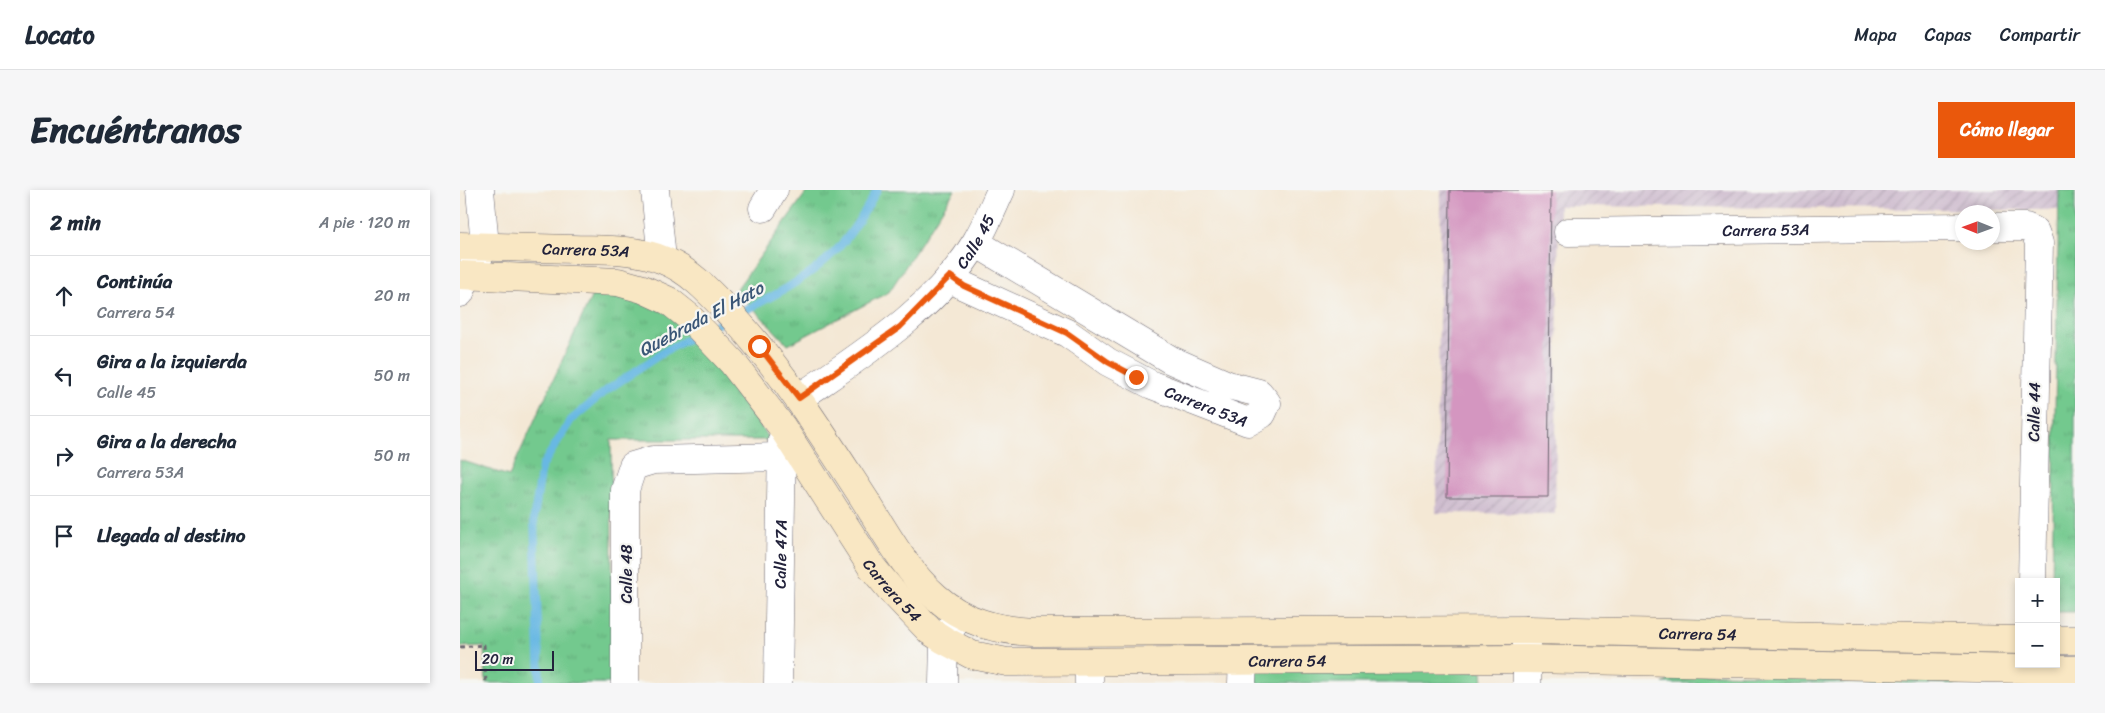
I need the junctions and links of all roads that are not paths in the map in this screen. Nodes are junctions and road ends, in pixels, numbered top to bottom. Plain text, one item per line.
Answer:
1 (480, 190) edge
2 (655, 190) edge
3 (1002, 190) edge
4 (2000, 227) edge
5 (1955, 228) edge
6 (1568, 232) dead end
7 (976, 243) junction
8 (472, 246) edge
9 (662, 259) junction
10 (950, 276) junction
11 (462, 282) edge
12 (702, 286) joint
13 (669, 301) joint
14 (799, 398) junction
15 (782, 427) junction
16 (782, 457) junction
17 (2032, 578) edge
18 (960, 614) junction
19 (1527, 630) junction
20 (944, 640) junction
21 (2015, 640) edge
22 (2060, 640) edge
23 (2075, 640) edge
24 (1637, 662) junction
25 (2015, 667) edge
26 (2046, 668) edge
27 (2075, 670) edge
28 (1527, 671) edge
29 (1089, 672) edge
30 (1242, 672) edge
31 (625, 683) edge
32 (778, 683) edge
33 (943, 683) edge
34 (1612, 683) edge

1 - 8 street
2 - 9 street
3 - 7 street, Calle 45
4 - 17 street, Calle 44
5 - 6 street, Carrera 53A
7 - 10 street, Calle 45
7 - 10 street, Carrera 53A
8 - 9 main road, Carrera 53A
8 - 11 street
9 - 12 main road, Carrera 53A
10 - 14 street, Calle 45
11 - 13 main road, Carrera 53A
12 - 14 main road, Carrera 54
13 - 15 main road, Carrera 54
14 - 18 main road, Carrera 54
15 - 16 street, Calle 47A
15 - 20 main road, Carrera 54
16 - 31 street, Calle 48
16 - 32 street, Calle 47A
18 - 19 main road, Carrera 54
18 - 20 street
19 - 21 main road, Carrera 54
19 - 28 street
20 - 29 main road, Carrera 54
20 - 33 street
22 - 23 main road
24 - 25 main road, Carrera 54
24 - 28 main road, Carrera 54
24 - 34 main road
26 - 27 main road, Carrera 54
28 - 30 main road, Carrera 54
29 - 30 main road, Carrera 54

